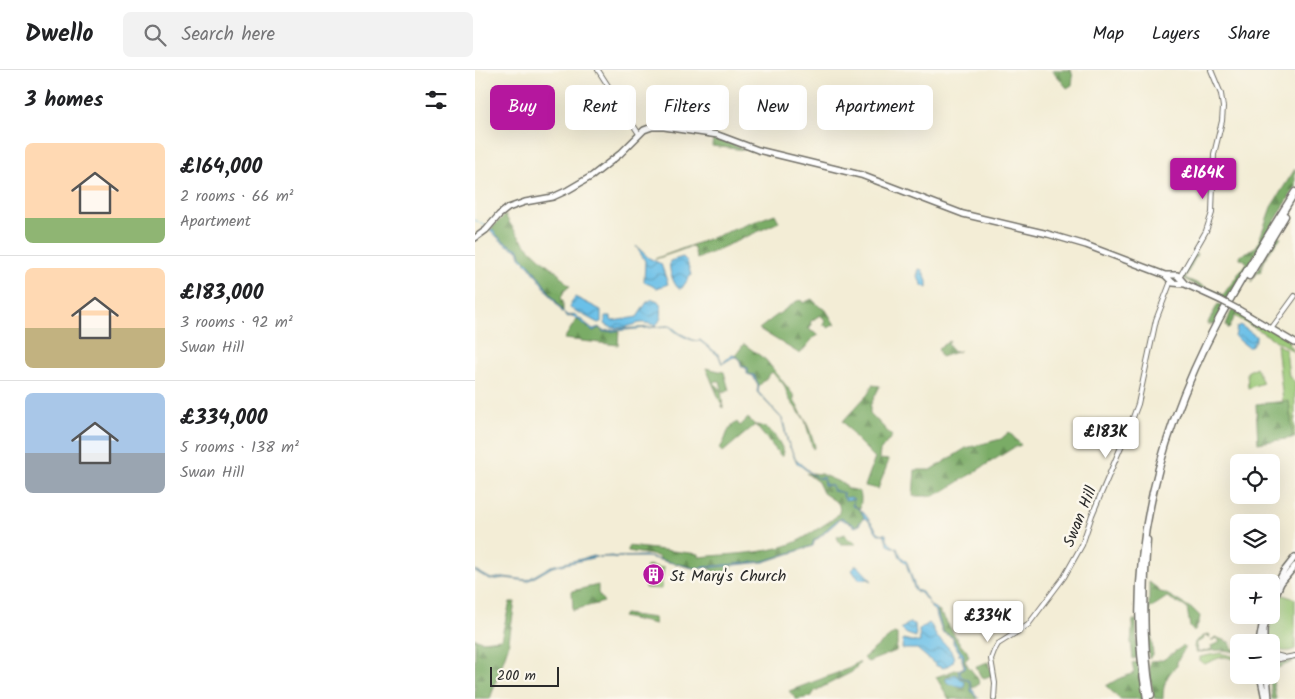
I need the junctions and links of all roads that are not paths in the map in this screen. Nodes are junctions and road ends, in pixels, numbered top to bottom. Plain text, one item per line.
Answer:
1 (598, 70) edge
2 (1211, 70) edge
3 (639, 134) junction
4 (1295, 192) edge
5 (1295, 200) edge
6 (475, 238) edge
7 (1175, 279) junction
8 (1295, 296) edge
9 (1271, 329) junction
10 (1295, 343) edge
11 (1294, 558) edge
12 (1295, 566) edge
13 (1280, 579) edge
14 (1280, 586) edge
15 (1295, 656) edge
16 (1280, 657) edge
17 (1285, 658) junction
18 (1280, 660) edge
19 (1262, 684) edge
20 (1268, 684) edge
21 (994, 699) edge
22 (1146, 699) edge
23 (1153, 699) edge
24 (1265, 699) edge
25 (1269, 699) edge

1 - 3 street
2 - 7 street, Swan Hill
3 - 6 main road
3 - 7 main road
4 - 22 highway
5 - 23 highway
7 - 9 main road, bridge
7 - 21 street, Swan Hill
8 - 9 street
9 - 10 main road
11 - 13 main road
12 - 14 main road
15 - 17 street
16 - 17 street
17 - 18 street
19 - 24 main road
20 - 25 main road

